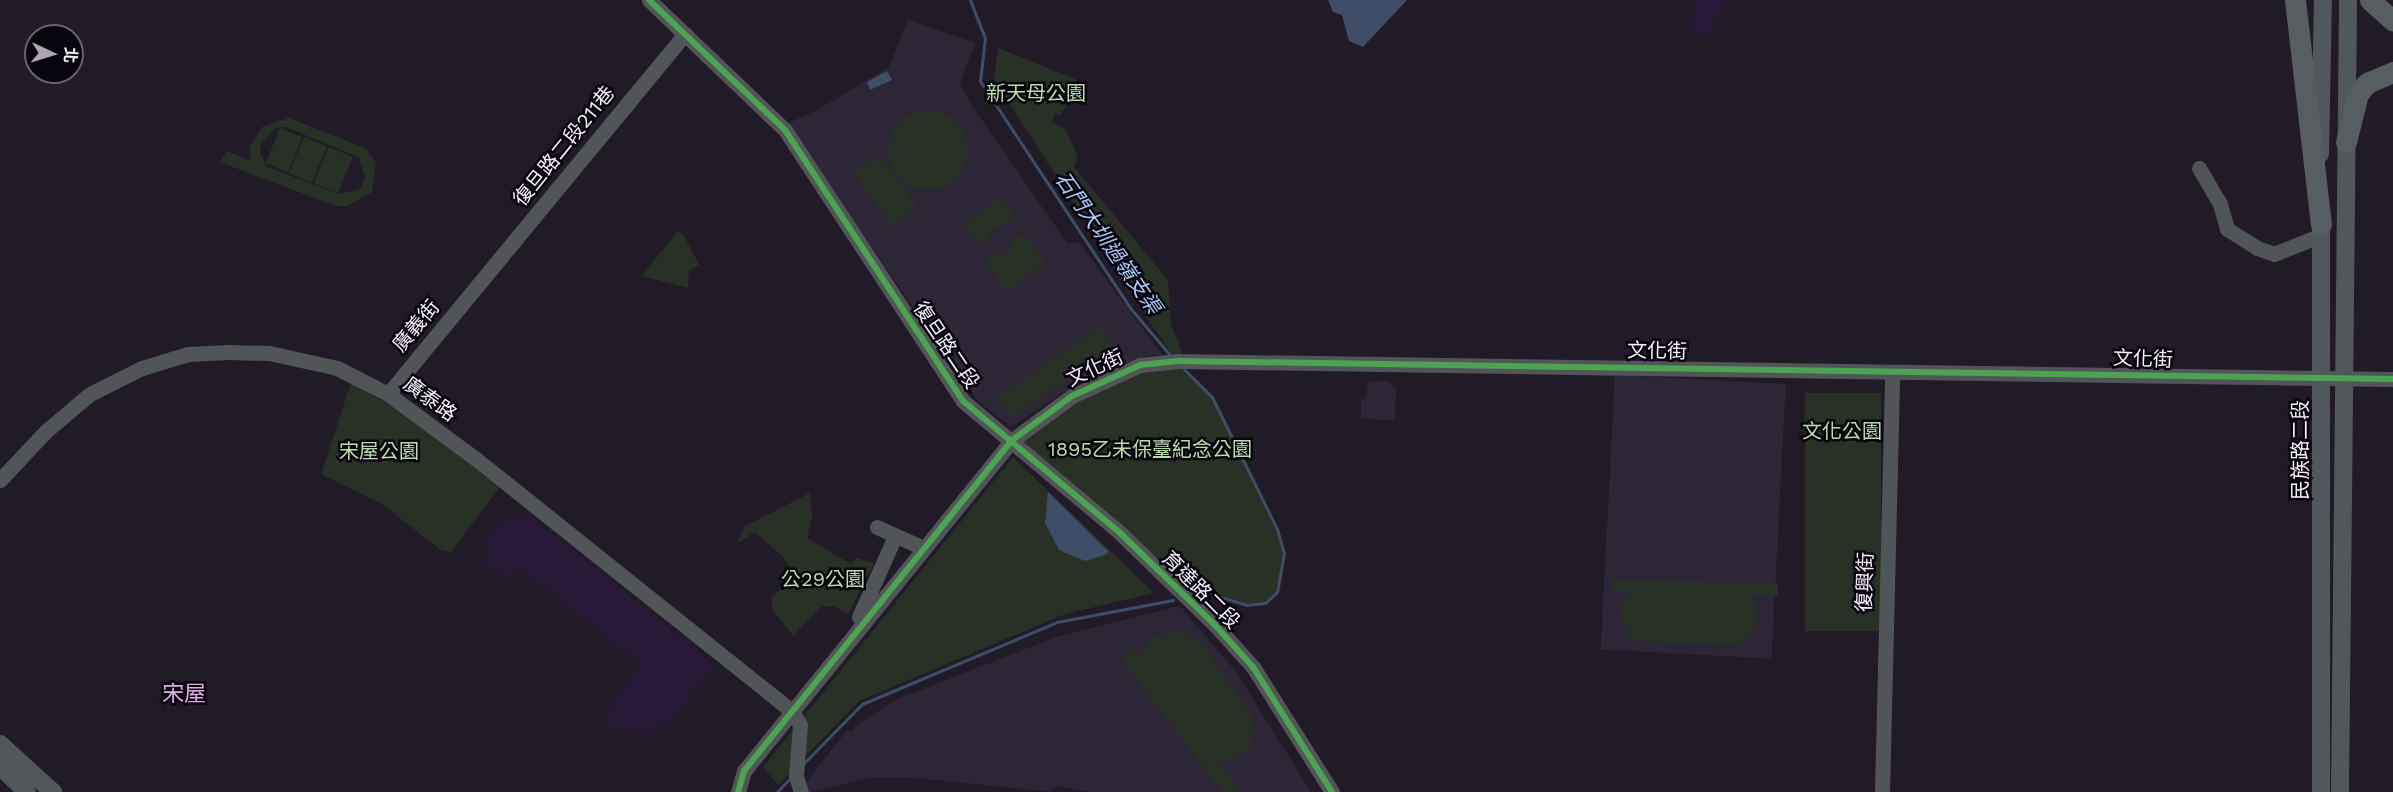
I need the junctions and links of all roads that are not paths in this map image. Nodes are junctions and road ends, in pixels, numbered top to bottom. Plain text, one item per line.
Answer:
1 (650, 0) edge
2 (2295, 0) edge
3 (2323, 0) edge
4 (2348, 0) edge
5 (2370, 0) edge
6 (2375, 0) edge
7 (2393, 19) edge
8 (686, 34) junction
9 (2393, 72) edge
10 (2346, 142) junction
11 (2199, 168) dead end
12 (2320, 231) junction
13 (479, 287) joint
14 (1892, 373) junction
15 (2342, 377) junction
16 (2323, 378) junction
17 (2393, 379) edge
18 (388, 394) junction
19 (1011, 441) junction
20 (0, 480) edge
21 (877, 527) dead end
22 (896, 536) junction
23 (923, 548) junction
24 (850, 636) junction
25 (792, 711) junction
26 (0, 744) edge
27 (0, 766) edge
28 (27, 792) edge
29 (53, 792) edge
30 (738, 792) edge
31 (801, 792) edge
32 (1332, 792) edge
33 (1882, 792) edge
34 (2321, 792) edge
35 (2340, 792) edge

1 - 8 street, 復旦路二段
2 - 12 highway
3 - 12 main road, 民族路二段
4 - 10 main road, 民族路二段
5 - 7 highway
6 - 7 highway
8 - 13 street, 復旦路二段211巷
8 - 19 street, 復旦路二段
9 - 10 highway
10 - 15 main road, 民族路二段
11 - 12 street
12 - 16 main road, 民族路二段
13 - 18 street, 廣義街
14 - 16 street, 文化街
14 - 19 street, 文化街
14 - 33 street, 復興街
15 - 16 street, 文化街
15 - 17 street, 文化街
15 - 35 main road, 民族路二段
16 - 34 main road, 民族路二段
18 - 20 street, 廣泰路
18 - 25 street, 廣泰路
19 - 23 street
19 - 32 street, 育達路二段
21 - 22 street
22 - 23 street
22 - 24 street
23 - 24 street
24 - 25 street
25 - 30 street
25 - 31 street
26 - 29 main road
27 - 28 main road

